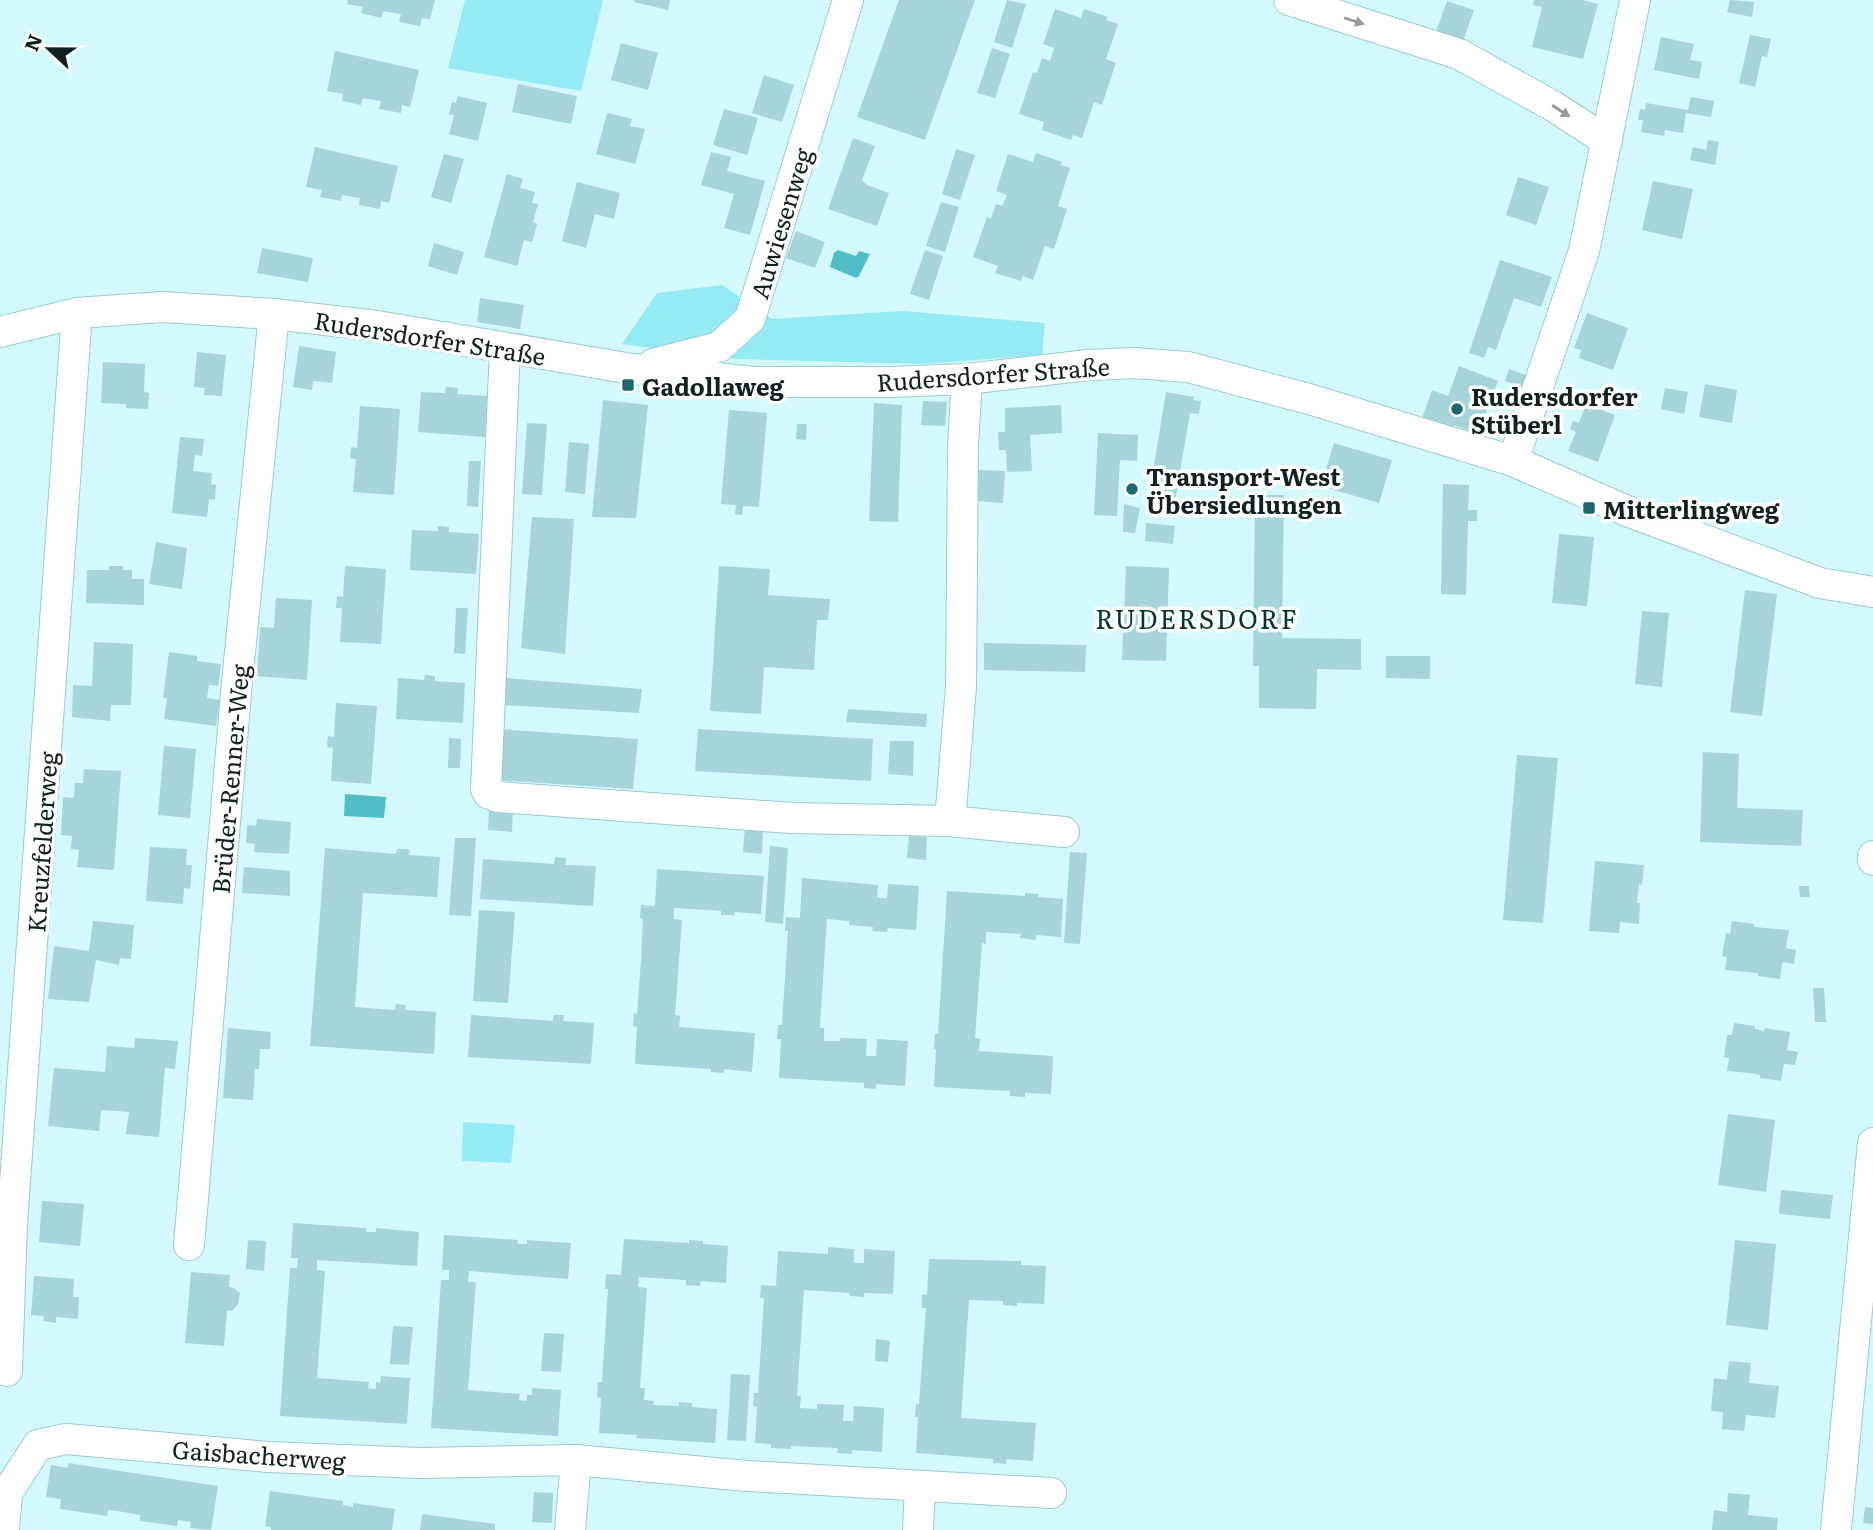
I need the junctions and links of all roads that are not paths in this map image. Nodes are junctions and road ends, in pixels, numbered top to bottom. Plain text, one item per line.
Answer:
1 (848, 0) edge
2 (1289, 0) edge
3 (1635, 0) edge
4 (1607, 141) junction
5 (77, 313) junction
6 (274, 314) junction
7 (0, 332) edge
8 (505, 348) junction
9 (632, 369) junction
10 (967, 379) junction
11 (1513, 461) junction
12 (1873, 592) edge
13 (950, 821) junction
14 (1064, 832) dead end
15 (1873, 1143) edge
16 (189, 1245) dead end
17 (7, 1371) dead end
18 (576, 1460) junction
19 (920, 1486) junction
20 (1051, 1493) dead end
21 (4, 1530) edge
22 (570, 1530) edge
23 (918, 1530) edge
24 (1836, 1530) edge

1 - 9 street, Auwiesenweg
2 -> 4 street
3 - 4 street
4 - 11 street
5 - 6 street, Rudersdorfer Straße
5 - 7 street, Rudersdorfer Straße
5 - 17 street, Kreuzfelderweg
6 - 8 street, Rudersdorfer Straße
6 - 16 street, Brüder-Renner-Weg
8 - 9 street, Rudersdorfer Straße
8 - 13 street
9 - 10 street, Rudersdorfer Straße
10 - 11 street, Rudersdorfer Straße
10 - 13 street
11 - 12 street, Rudersdorfer Straße
13 - 14 street
15 - 24 street
18 - 19 street, Gaisbacherweg
18 - 21 street, Gaisbacherweg
18 - 22 street
19 - 20 street, Gaisbacherweg
19 - 23 street

